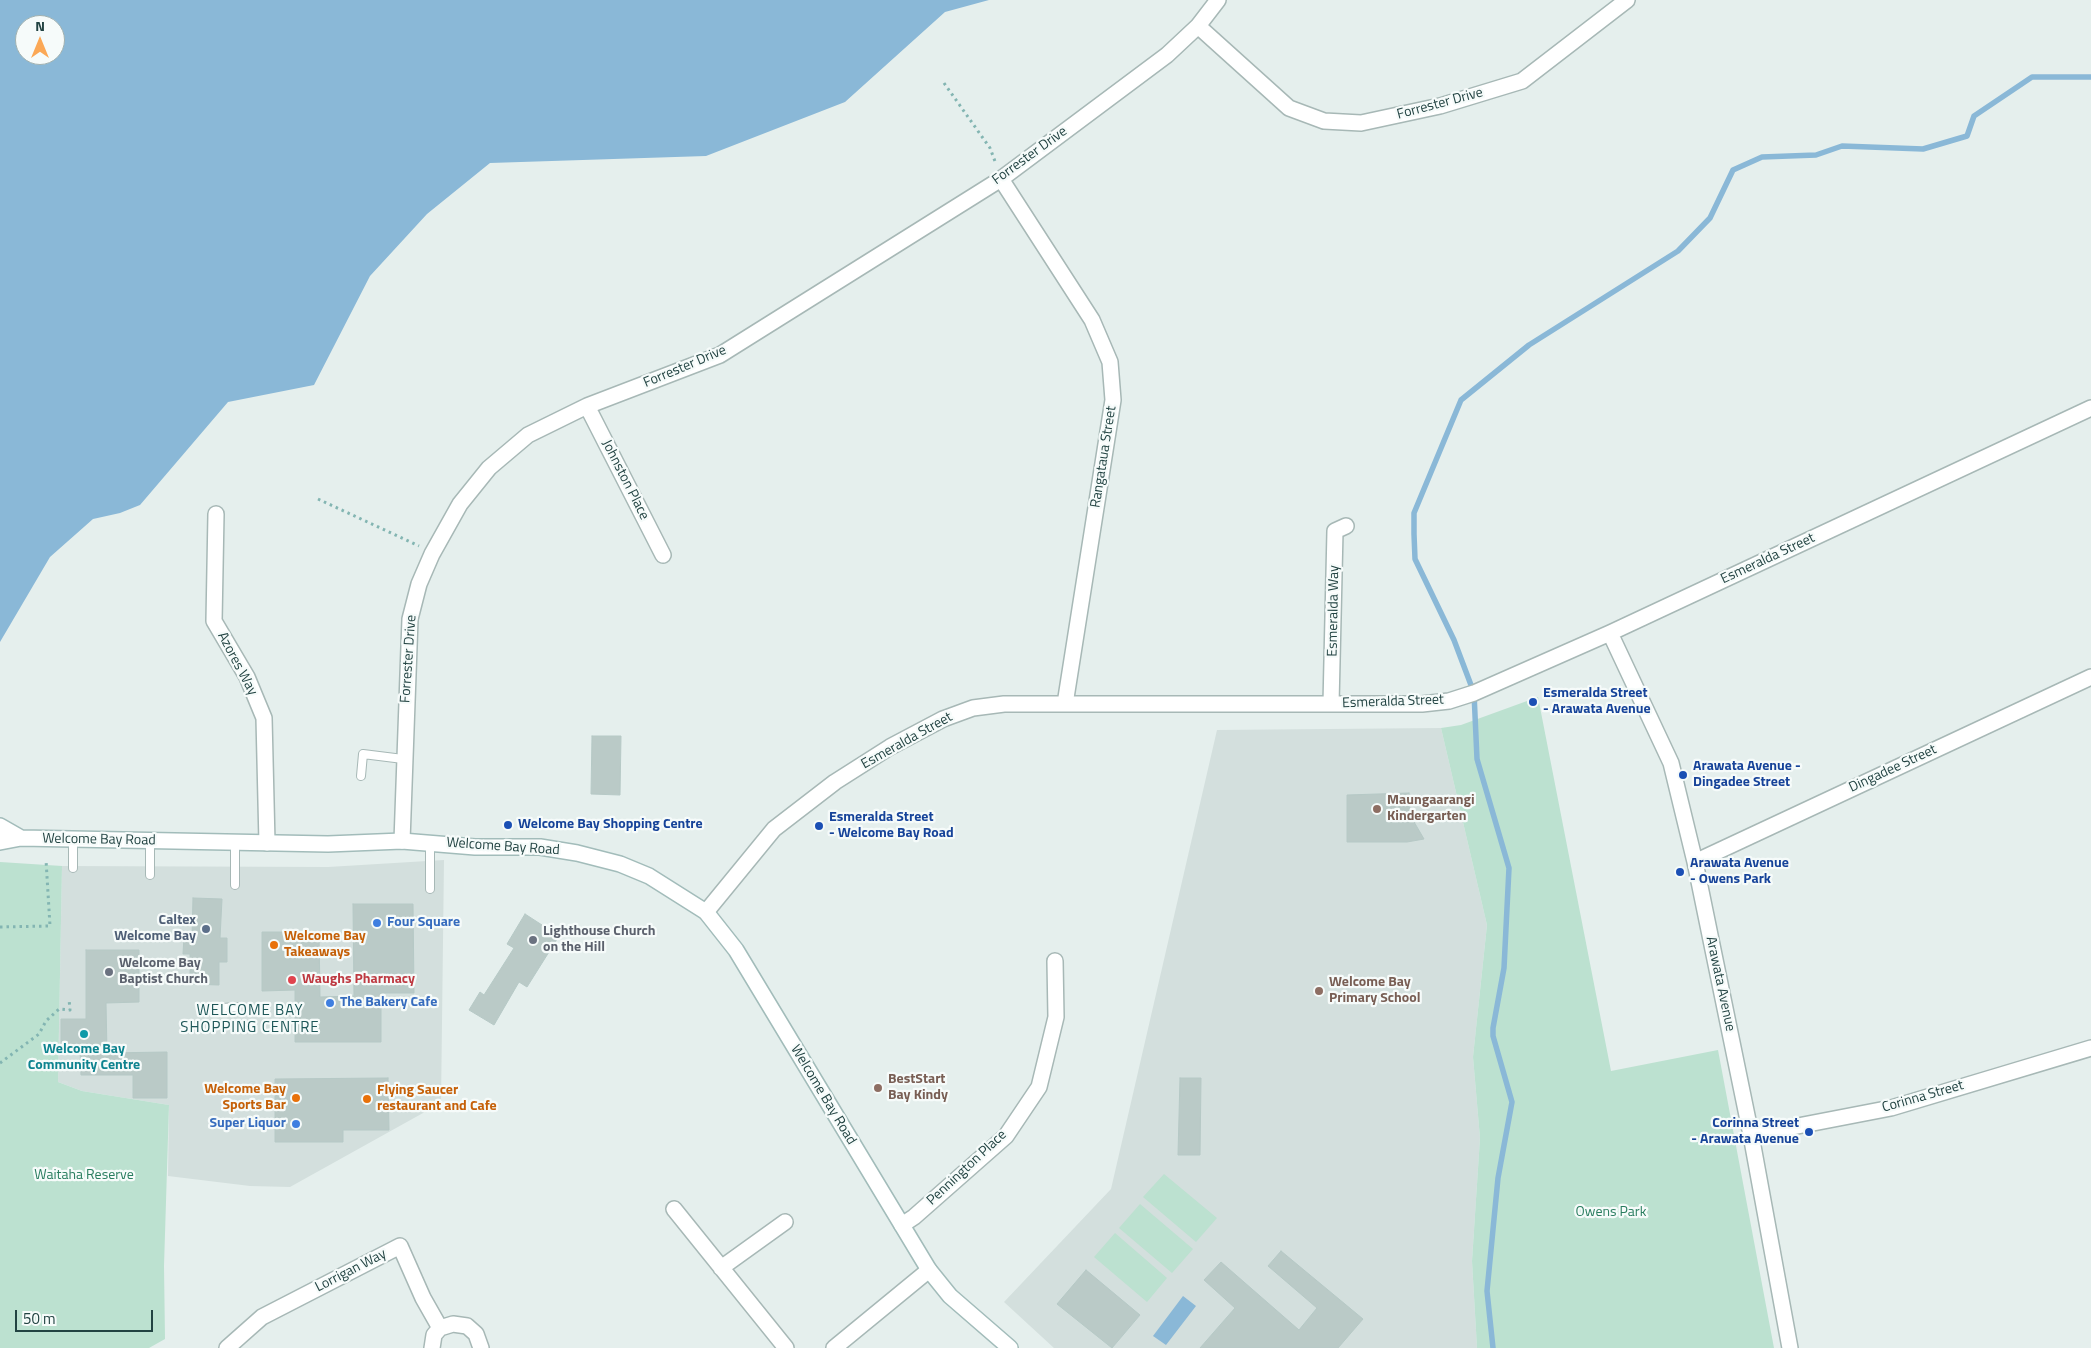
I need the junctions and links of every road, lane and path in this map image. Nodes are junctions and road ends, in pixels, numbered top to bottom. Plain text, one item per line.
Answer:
1 (1218, 0) edge
2 (1626, 0) edge
3 (1198, 26) junction
4 (944, 83) dead end
5 (1001, 179) junction
6 (587, 406) junction
7 (2091, 408) edge
8 (318, 499) dead end
9 (216, 514) dead end
10 (1346, 526) dead end
11 (432, 554) junction
12 (663, 554) dead end
13 (1610, 633) junction
14 (2091, 677) edge
15 (1065, 704) junction
16 (1331, 704) junction
17 (403, 759) junction
18 (361, 776) dead end
19 (0, 826) edge
20 (21, 838) junction
21 (73, 840) junction
22 (150, 841) junction
23 (402, 841) junction
24 (0, 842) edge
25 (235, 842) junction
26 (267, 843) junction
27 (430, 843) junction
28 (46, 860) dead end
29 (1695, 862) junction
30 (73, 868) dead end
31 (150, 875) dead end
32 (235, 885) dead end
33 (430, 889) dead end
34 (706, 912) junction
35 (0, 927) edge
36 (1055, 961) dead end
37 (69, 999) dead end
38 (236, 1007) dead end
39 (223, 1008) dead end
40 (2091, 1048) edge
41 (0, 1063) edge
42 (1751, 1135) junction
43 (674, 1209) dead end
44 (785, 1222) dead end
45 (902, 1225) junction
46 (721, 1268) junction
47 (929, 1270) junction
48 (440, 1328) junction
49 (227, 1348) edge
50 (432, 1348) edge
51 (481, 1348) edge
52 (786, 1348) edge
53 (834, 1348) edge
54 (1010, 1348) edge
55 (1790, 1348) edge

1 - 3 street, Forrester Drive
2 - 3 street, Forrester Drive
3 - 5 street, Forrester Drive
4 - 5 path
5 - 6 street, Forrester Drive
5 - 15 street, Rangataua Street
6 - 11 street, Forrester Drive
6 - 12 street, Johnston Place
7 - 13 street, Esmeralda Street
8 - 11 path
9 - 26 street, Azores Way
10 - 16 street, Esmeralda Way
11 - 17 street, Forrester Drive
13 - 16 street, Esmeralda Street
13 - 29 street, Arawata Avenue
14 - 29 street, Dingadee Street
15 - 16 street, Esmeralda Street
15 - 34 street, Esmeralda Street
17 - 18 lane
17 - 23 street, Forrester Drive
19 - 20 street, Welcome Bay Road
20 - 21 street, Welcome Bay Road
20 - 24 street, Welcome Bay Road
21 - 22 street, Welcome Bay Road
21 - 30 lane
22 - 25 street, Welcome Bay Road
22 - 31 lane
23 - 26 street, Welcome Bay Road
23 - 27 street, Welcome Bay Road
25 - 26 street, Welcome Bay Road
25 - 32 lane
27 - 33 lane
27 - 34 street, Welcome Bay Road
28 - 35 path
29 - 42 street, Arawata Avenue
34 - 45 street, Welcome Bay Road
36 - 45 street, Pennington Place
37 - 41 path
38 - 39 lane
40 - 42 street, Corinna Street
42 - 55 street, Arawata Avenue
43 - 46 street
44 - 46 street
45 - 47 street, Welcome Bay Road
46 - 52 street
47 - 53 street
47 - 54 street, Welcome Bay Road
48 - 49 street, Lorrigan Way
48 - 50 street
48 - 51 street

